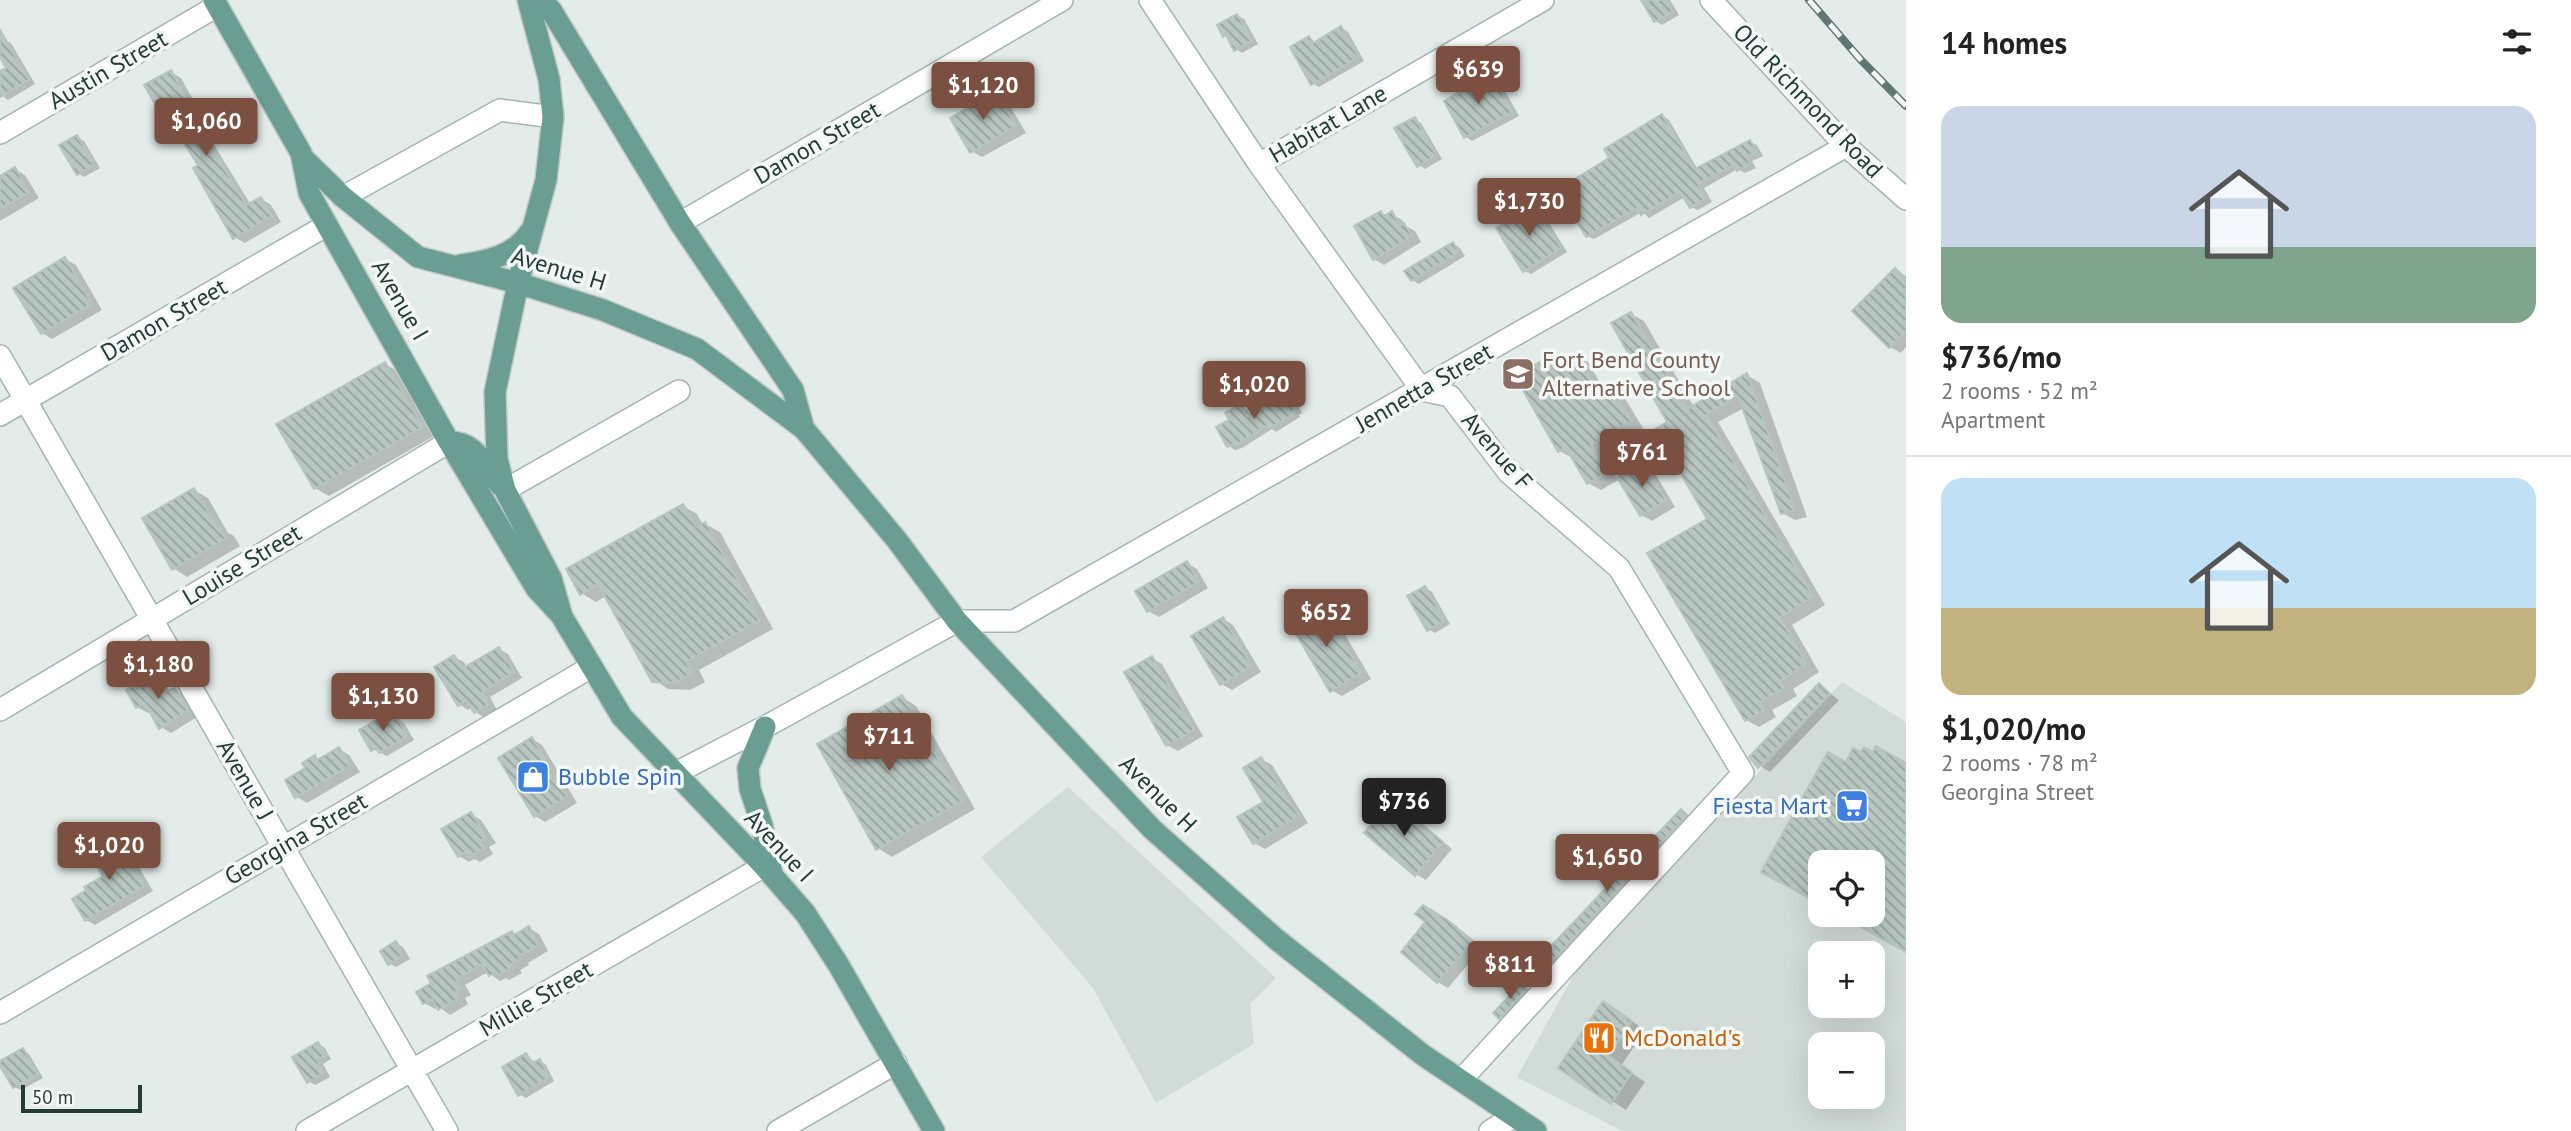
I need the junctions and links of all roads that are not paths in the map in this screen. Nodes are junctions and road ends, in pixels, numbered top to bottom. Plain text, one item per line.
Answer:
1 (528, 0) edge
2 (542, 0) edge
3 (1062, 0) edge
4 (1150, 0) edge
5 (1543, 0) edge
6 (1711, 0) edge
7 (215, 3) edge
8 (553, 117) junction
9 (0, 133) edge
10 (1846, 146) junction
11 (303, 158) junction
12 (1259, 164) junction
13 (343, 197) junction
14 (1906, 199) edge
15 (680, 223) junction
16 (327, 225) junction
17 (533, 228) junction
18 (445, 264) junction
19 (518, 283) junction
20 (0, 356) edge
21 (1422, 390) junction
22 (680, 391) dead end
23 (25, 400) junction
24 (0, 415) edge
25 (804, 429) junction
26 (449, 442) junction
27 (505, 490) junction
28 (561, 615) junction
29 (152, 619) junction
30 (957, 621) junction
31 (592, 667) junction
32 (0, 710) edge
33 (765, 727) junction
34 (674, 774) junction
35 (284, 846) junction
36 (768, 871) junction
37 (0, 1013) edge
38 (896, 1063) junction
39 (412, 1070) junction
40 (1461, 1080) junction
41 (1513, 1117) junction
42 (307, 1131) edge
43 (447, 1131) edge
44 (778, 1131) edge
45 (934, 1131) edge
46 (1490, 1131) edge
47 (1536, 1131) edge

1 - 8 main road, Avenue I
2 - 15 main road, Avenue H
3 - 15 street, Damon Street
4 - 12 street
5 - 12 street, Habitat Lane
6 - 10 street, Old Richmond Road
7 - 9 street, Austin Street
7 - 11 main road, Avenue I
8 - 13 street
8 - 17 main road, Avenue I
10 - 14 street, Old Richmond Road
10 - 21 street, Jennetta Street
11 - 13 main road, Avenue H
11 - 16 main road, Avenue I
12 - 21 street
13 - 18 main road, Avenue H
15 - 25 main road, Avenue H
16 - 23 street, Damon Street
16 - 26 main road, Avenue I
17 - 18 main road
17 - 19 main road, Avenue I
18 - 19 main road, Avenue H
19 - 25 main road, Avenue H
19 - 27 main road, Avenue I
20 - 23 street, Avenue J
21 - 30 street, Jennetta Street
21 - 40 street, Avenue F
22 - 27 street
23 - 24 street, Damon Street
23 - 29 street, Avenue J
25 - 30 main road, Avenue H
26 - 27 main road
26 - 28 main road, Avenue I
26 - 29 street, Louise Street
27 - 28 main road, Avenue I
28 - 31 main road, Avenue I
29 - 32 street, Louise Street
29 - 35 street, Avenue J
30 - 33 street
30 - 40 main road, Avenue H
31 - 34 main road, Avenue I
31 - 35 street, Georgina Street
33 - 34 street
33 - 36 main road
34 - 36 main road, Avenue I
35 - 37 street, Georgina Street
35 - 39 street, Avenue J
36 - 38 main road, Avenue I
36 - 39 street, Millie Street
38 - 44 street
38 - 45 main road, Avenue I
39 - 42 street, Millie Street
39 - 43 street, Avenue J
40 - 41 main road, Avenue H
41 - 46 street
41 - 47 main road, Avenue H

